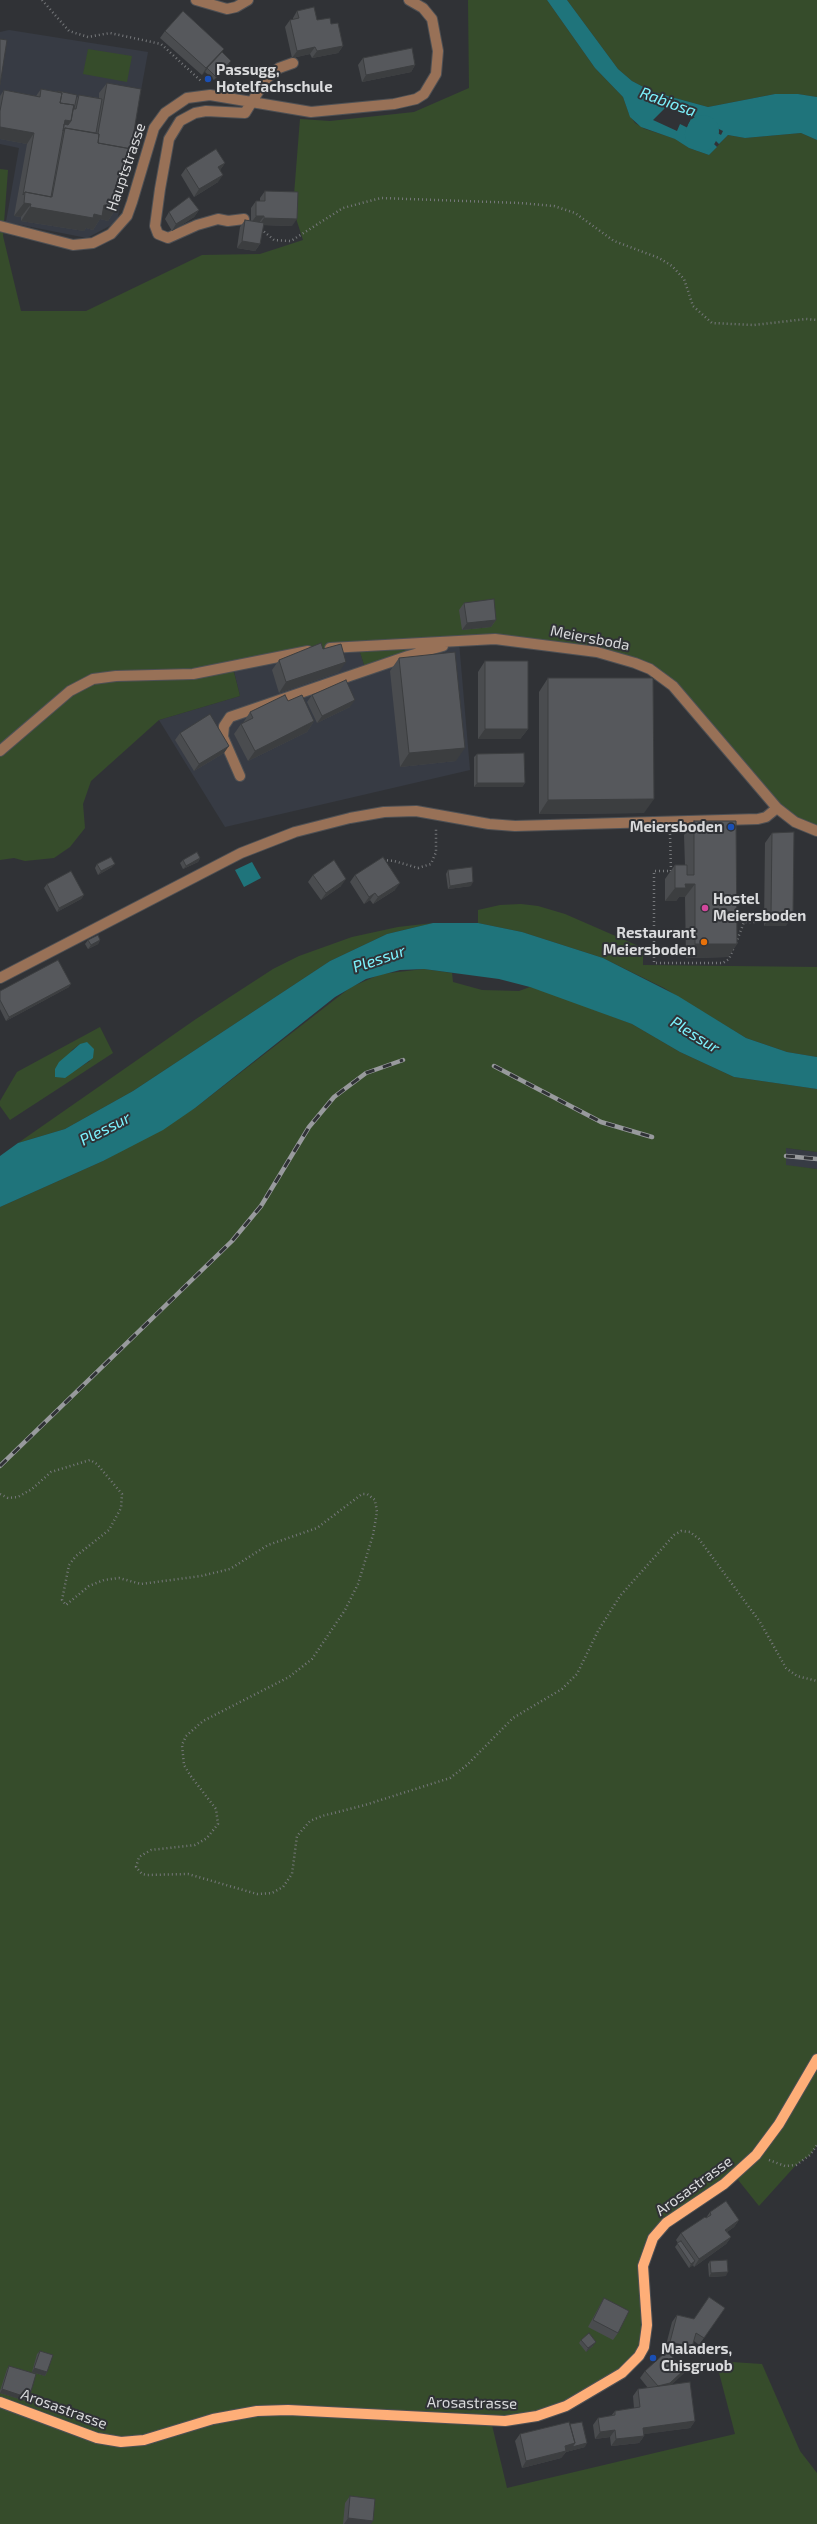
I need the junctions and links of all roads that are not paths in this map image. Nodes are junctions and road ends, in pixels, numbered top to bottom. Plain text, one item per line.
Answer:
1 (196, 0) edge
2 (248, 0) edge
3 (409, 0) edge
4 (293, 63) dead end
5 (252, 101) junction
6 (244, 218) road end
7 (0, 226) edge
8 (465, 641) junction
9 (0, 751) edge
10 (240, 776) dead end
11 (777, 808) junction
12 (817, 831) edge
13 (0, 978) edge
14 (817, 2059) edge
15 (0, 2402) edge

1 - 2 street
3 - 5 street
4 - 5 street
5 - 6 street
5 - 7 street, Hauptstrasse
8 - 9 street
8 - 10 street
8 - 11 street, Meiersboda
11 - 12 street
11 - 13 street
14 - 15 main road, Arosastrasse

